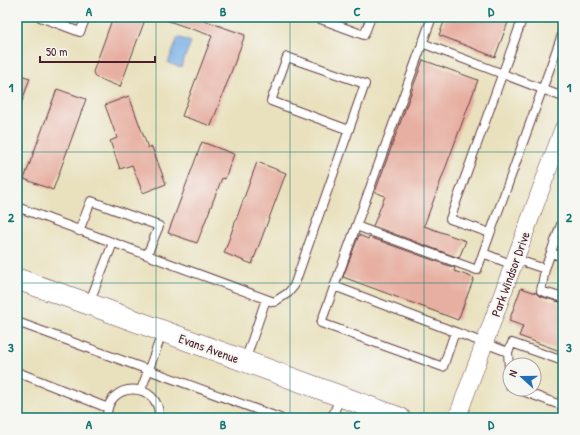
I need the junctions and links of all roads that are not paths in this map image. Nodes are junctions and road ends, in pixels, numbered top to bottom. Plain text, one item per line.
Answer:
1 (40, 17) edge
2 (86, 17) edge
3 (316, 17) edge
4 (371, 17) edge
5 (432, 17) edge
6 (523, 17) edge
7 (563, 32) edge
8 (422, 43) junction
9 (503, 74) junction
10 (542, 89) junction
11 (563, 97) edge
12 (563, 129) edge
13 (349, 130) junction
14 (17, 207) edge
15 (563, 219) edge
16 (356, 226) junction
17 (79, 230) junction
18 (490, 233) junction
19 (113, 243) junction
20 (483, 253) junction
21 (551, 253) junction
22 (147, 255) junction
23 (563, 257) edge
24 (514, 262) junction
25 (546, 269) junction
26 (17, 279) edge
27 (334, 286) junction
28 (563, 298) edge
29 (266, 299) junction
30 (89, 304) junction
31 (17, 322) edge
32 (163, 331) junction
33 (455, 332) junction
34 (484, 344) junction
35 (508, 352) junction
36 (508, 357) edge
37 (563, 361) edge
38 (245, 362) junction
39 (149, 370) junction
40 (17, 372) edge
41 (141, 390) junction
42 (340, 397) junction
43 (539, 397) edge
44 (563, 406) edge
45 (108, 408) junction
46 (107, 418) edge
47 (159, 418) edge
48 (280, 418) edge
49 (332, 418) edge
50 (398, 418) edge
51 (457, 418) edge

1 - 2 lane
3 - 4 lane
5 - 8 lane
6 - 9 lane
7 - 10 lane
8 - 9 lane
8 - 16 lane
9 - 10 lane
9 - 18 lane
10 - 11 lane
10 - 18 lane
12 - 24 street, Park Windsor Drive
13 - 13 lane
13 - 29 lane
14 - 17 lane
15 - 21 lane
16 - 20 lane
16 - 27 lane
17 - 19 lane
17 - 22 lane
18 - 20 lane
19 - 22 lane
19 - 30 lane
20 - 24 lane
21 - 23 lane
21 - 25 lane
22 - 29 lane
24 - 25 lane
24 - 34 street, Park Windsor Drive
25 - 28 lane
26 - 30 street, Evans Avenue
27 - 33 lane
27 - 33 lane
29 - 38 lane
30 - 32 street, Evans Avenue
31 - 39 lane
32 - 38 street, Evans Avenue
32 - 39 lane
33 - 34 lane
34 - 35 lane
34 - 51 street, Park Windsor Drive
35 - 36 lane
35 - 37 lane
38 - 42 street, Evans Avenue
39 - 41 lane
39 - 48 lane
40 - 45 lane
41 - 45 lane
41 - 47 lane
42 - 49 lane
42 - 50 street, Evans Avenue
43 - 44 lane
45 - 46 lane

